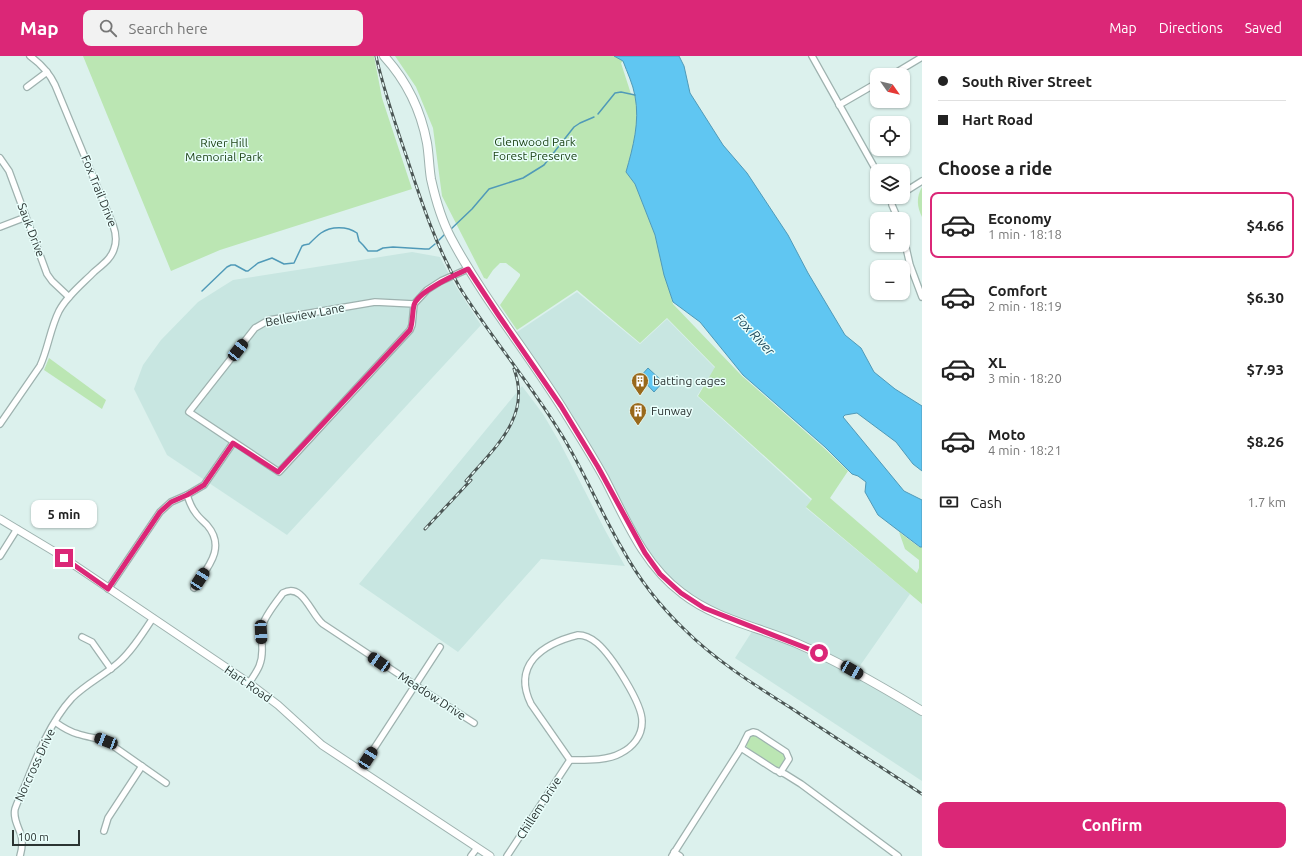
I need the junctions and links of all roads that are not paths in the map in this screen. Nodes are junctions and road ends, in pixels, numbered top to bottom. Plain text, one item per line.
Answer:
1 (30, 56) edge
2 (384, 56) edge
3 (812, 56) edge
4 (922, 57) edge
5 (904, 68) edge
6 (47, 72) junction
7 (27, 87) dead end
8 (870, 88) edge
9 (840, 105) junction
10 (0, 158) edge
11 (873, 164) edge
12 (922, 181) edge
13 (910, 189) edge
14 (26, 217) junction
15 (0, 227) edge
16 (907, 252) edge
17 (468, 269) junction
18 (922, 296) edge
19 (69, 297) junction
20 (414, 304) junction
21 (0, 424) edge
22 (233, 443) junction
23 (187, 495) junction
24 (0, 519) edge
25 (17, 529) junction
26 (0, 556) edge
27 (194, 588) dead end
28 (108, 589) junction
29 (153, 618) junction
30 (82, 637) dead end
31 (440, 648) dead end
32 (111, 669) junction
33 (249, 683) junction
34 (415, 685) junction
35 (922, 711) edge
36 (55, 722) junction
37 (474, 723) dead end
38 (741, 748) junction
39 (570, 760) junction
40 (142, 766) junction
41 (360, 770) junction
42 (780, 773) junction
43 (166, 782) dead end
44 (104, 831) dead end
45 (477, 848) junction
46 (675, 855) edge
47 (20, 856) edge
48 (471, 856) edge
49 (490, 856) edge
50 (507, 856) edge
51 (898, 856) edge

1 - 6 street, Fox Trail Drive
2 - 17 main road
3 - 9 street
4 - 5 street
6 - 7 street
6 - 19 street, Fox Trail Drive
8 - 9 street
9 - 11 street
10 - 14 street, Sauk Drive
12 - 13 street
14 - 15 street
14 - 19 street, Sauk Drive
16 - 18 street
17 - 20 street
17 - 35 main road
19 - 21 street, Fox Trail Drive
20 - 22 street
20 - 22 street, Belleview Lane
22 - 23 street
23 - 27 street
23 - 28 street
24 - 25 street, Hart Road
25 - 26 street
25 - 28 street, Hart Road
28 - 29 street, Hart Road
29 - 32 street, Norcross Drive
29 - 33 street, Hart Road
30 - 32 street
31 - 34 street
32 - 36 street, Norcross Drive
33 - 34 street, Meadow Drive
33 - 41 street, Hart Road
34 - 37 street, Meadow Drive
34 - 41 street
36 - 40 street
36 - 47 street, Norcross Drive
38 - 42 street
38 - 42 street
38 - 46 street
39 - 39 street
39 - 50 street, Chillem Drive
40 - 43 street
40 - 44 street
41 - 45 street, Hart Road
42 - 51 street
45 - 48 street
45 - 49 street, Hart Road

